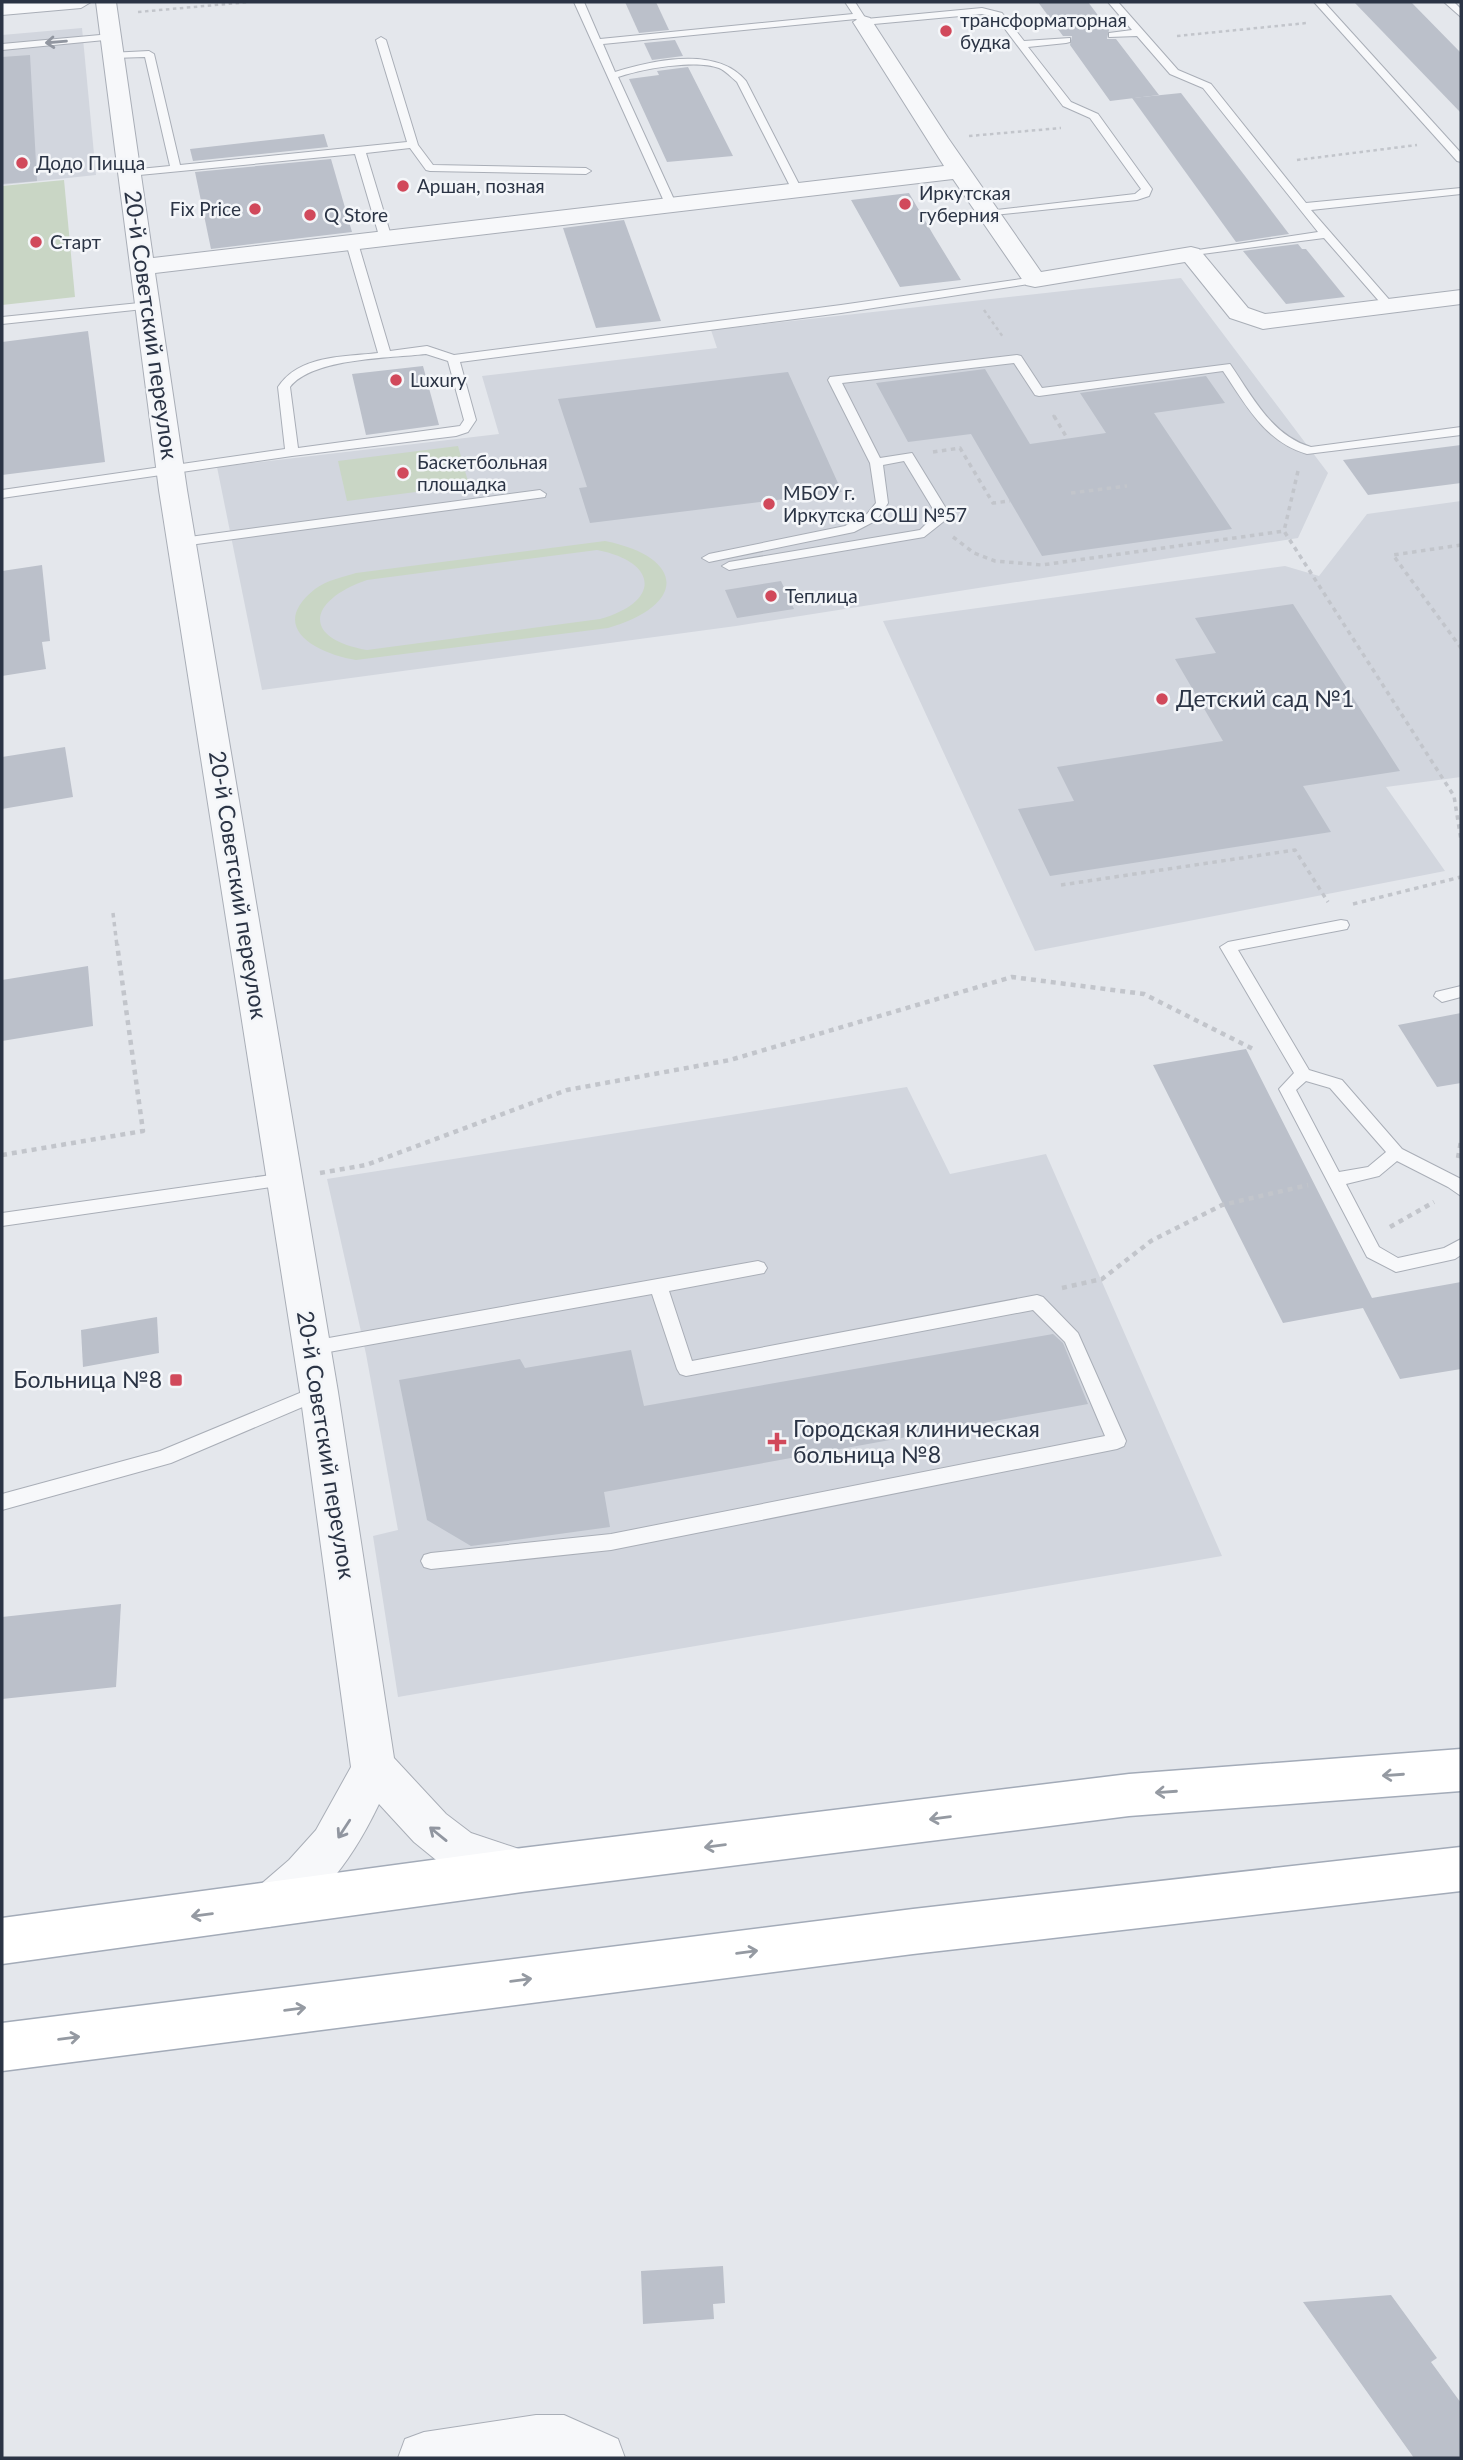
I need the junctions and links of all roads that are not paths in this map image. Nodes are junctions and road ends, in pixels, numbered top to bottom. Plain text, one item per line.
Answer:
1 (81, 2) edge
2 (579, 2) edge
3 (850, 2) edge
4 (1113, 2) edge
5 (1319, 2) edge
6 (1449, 2) edge
7 (2, 9) edge
8 (1461, 14) edge
9 (861, 19) junction
10 (110, 27) edge
11 (1113, 35) dead end
12 (1141, 36) junction
13 (381, 40) dead end
14 (1066, 40) dead end
15 (597, 42) junction
16 (1024, 44) junction
17 (2, 47) edge
18 (612, 76) junction
19 (413, 145) junction
20 (360, 151) junction
21 (1461, 159) edge
22 (176, 169) junction
23 (586, 171) dead end
24 (961, 171) junction
25 (130, 173) junction
26 (797, 190) junction
27 (1461, 191) edge
28 (671, 206) junction
29 (1303, 207) junction
30 (988, 214) junction
31 (1326, 234) junction
32 (386, 239) junction
33 (352, 243) junction
34 (1191, 254) junction
35 (142, 267) junction
36 (1035, 280) junction
37 (1461, 297) edge
38 (149, 306) junction
39 (1389, 306) junction
40 (2, 321) edge
41 (385, 356) junction
42 (453, 359) junction
43 (1461, 431) edge
44 (292, 452) junction
45 (876, 463) junction
46 (172, 470) junction
47 (2, 494) edge
48 (540, 494) dead end
49 (183, 542) junction
50 (709, 558) dead end
51 (726, 566) dead end
52 (1341, 925) dead end
53 (1461, 992) edge
54 (1442, 996) dead end
55 (1303, 1074) junction
56 (1396, 1153) junction
57 (285, 1178) junction
58 (1336, 1179) junction
59 (1461, 1190) edge
60 (2, 1220) edge
61 (1461, 1246) edge
62 (758, 1268) dead end
63 (659, 1288) junction
64 (312, 1349) junction
65 (319, 1392) junction
66 (2, 1502) edge
67 (431, 1561) dead end
68 (373, 1768) junction
69 (1461, 1770) edge
70 (1461, 1869) edge
71 (522, 1870) junction
72 (269, 1906) junction
73 (2, 1941) edge
74 (2, 2047) edge
75 (424, 2458) edge
76 (598, 2458) edge

1 - 7 street
2 - 15 lane
3 - 9 lane
4 - 12 lane
5 - 21 lane
6 - 8 lane
9 - 15 lane
9 - 16 lane
9 - 24 street
10 -> 17 lane
10 - 22 lane
10 - 25 street, 20-й Советский переулок
11 - 12 lane
12 - 29 lane
13 - 19 lane
14 - 16 lane
15 - 18 lane
16 - 30 lane
18 - 26 lane
18 - 28 lane
19 - 20 lane
19 - 23 lane
20 - 22 lane
20 - 32 lane
22 - 25 lane
24 - 26 street
24 - 30 street
25 - 35 street, 20-й Советский переулок
26 - 28 street
27 - 29 lane
28 - 32 street
29 - 31 lane
30 - 36 street
31 - 34 lane
31 - 39 lane
32 - 33 street
33 - 35 street
33 - 41 lane
34 - 36 street
34 - 39 street
35 - 38 street, 20-й Советский переулок
36 - 42 lane
37 - 39 street
38 - 40 lane
38 - 46 street, 20-й Советский переулок
41 - 42 lane
41 - 44 lane
42 - 44 lane
43 - 45 lane
44 - 46 lane
45 - 50 lane
45 - 51 lane
46 - 47 lane
46 - 49 street, 20-й Советский переулок
48 - 49 lane
49 - 57 street, 20-й Советский переулок
52 - 55 lane
53 - 54 lane
55 - 56 lane
55 - 58 lane
56 - 58 lane
56 - 59 lane
57 - 60 lane
57 - 64 street, 20-й Советский переулок
58 - 61 lane
62 - 63 lane
63 - 64 lane
63 - 67 lane
64 - 65 street, 20-й Советский переулок
65 - 66 lane
65 - 68 street, 20-й Советский переулок
71 -> 68 street
68 -> 72 street
69 -> 71 main road
74 -> 70 main road
71 - 72 main road
72 -> 73 main road
75 - 76 street

